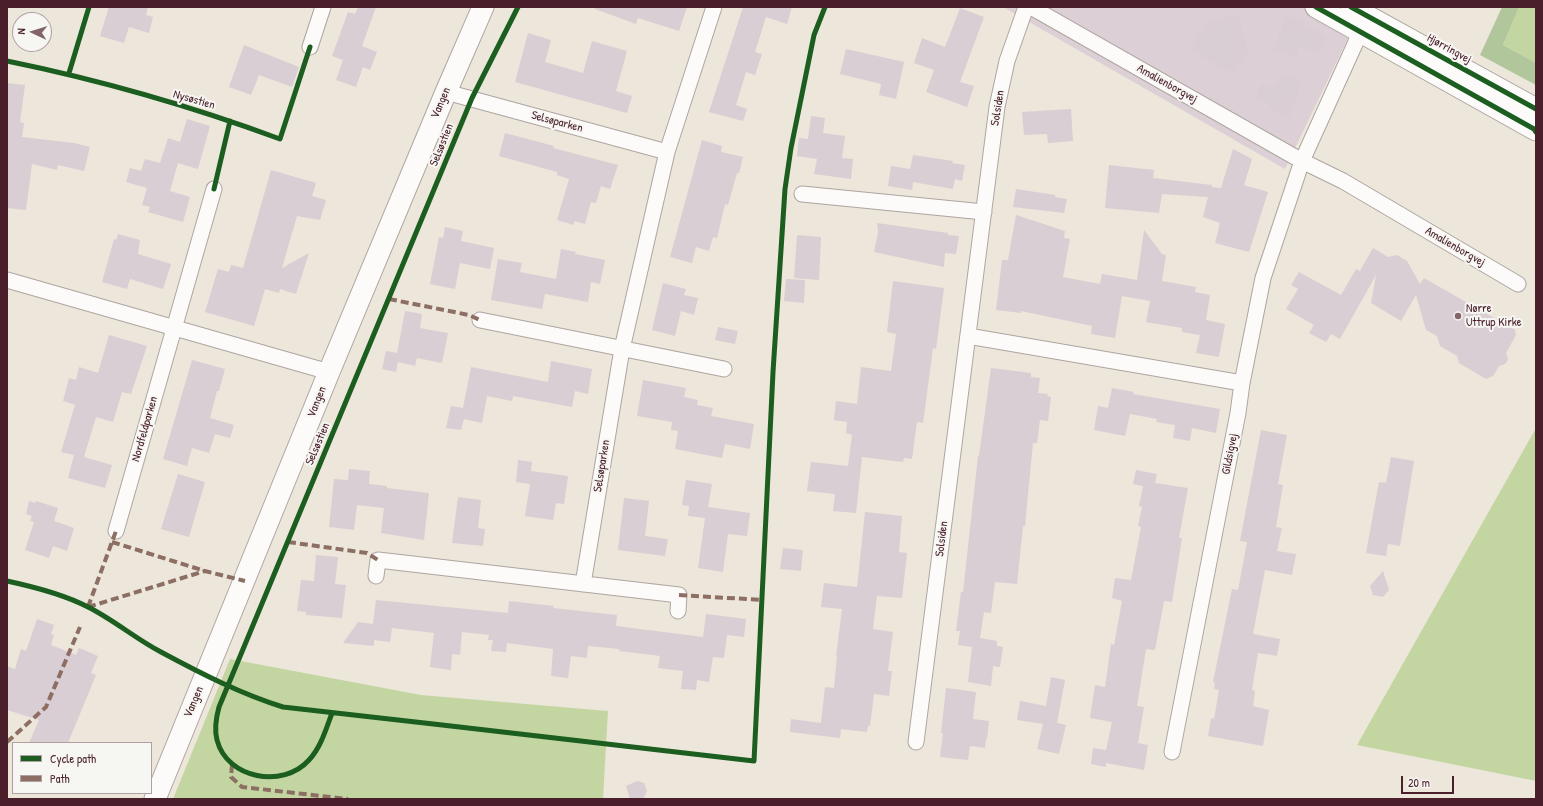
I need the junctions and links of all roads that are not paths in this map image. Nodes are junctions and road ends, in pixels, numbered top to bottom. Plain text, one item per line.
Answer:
1 (324, 7) edge
2 (483, 7) edge
3 (714, 7) edge
4 (1026, 7) edge
5 (1031, 7) edge
6 (1316, 7) edge
7 (1359, 18) edge
8 (310, 47) dead end
9 (446, 92) junction
10 (1536, 109) edge
11 (1536, 130) edge
12 (667, 152) junction
13 (1302, 161) junction
14 (214, 189) dead end
15 (802, 194) dead end
16 (984, 212) junction
17 (7, 280) edge
18 (1518, 284) dead end
19 (480, 320) dead end
20 (173, 327) junction
21 (968, 336) junction
22 (622, 349) junction
23 (724, 369) dead end
24 (329, 372) junction
25 (1242, 382) junction
26 (116, 531) dead end
27 (376, 576) dead end
28 (583, 584) junction
29 (678, 611) dead end
30 (916, 742) dead end
31 (1172, 752) dead end
32 (155, 799) edge

1 - 8 street
2 - 9 street, Vangen
3 - 12 street, Selsøparken
4 - 16 street, Solsiden
5 - 13 street, Amalienborgvej
6 - 7 street, Hjørringvej
7 - 10 street, Hjørringvej
7 - 11 street, Hjørringvej
7 - 13 street
9 - 12 street, Selsøparken
9 - 24 street, Vangen
12 - 22 street, Selsøparken
13 - 18 street, Amalienborgvej
13 - 25 street, Gildsigvej
14 - 20 street, Nordfeldparken
15 - 16 street
16 - 21 street, Solsiden
17 - 20 street
19 - 22 street
20 - 24 street
20 - 26 street, Nordfeldparken
21 - 25 street
21 - 30 street, Solsiden
22 - 23 street
22 - 28 street, Selsøparken
24 - 32 street, Vangen
25 - 31 street, Gildsigvej
27 - 28 street
28 - 29 street

